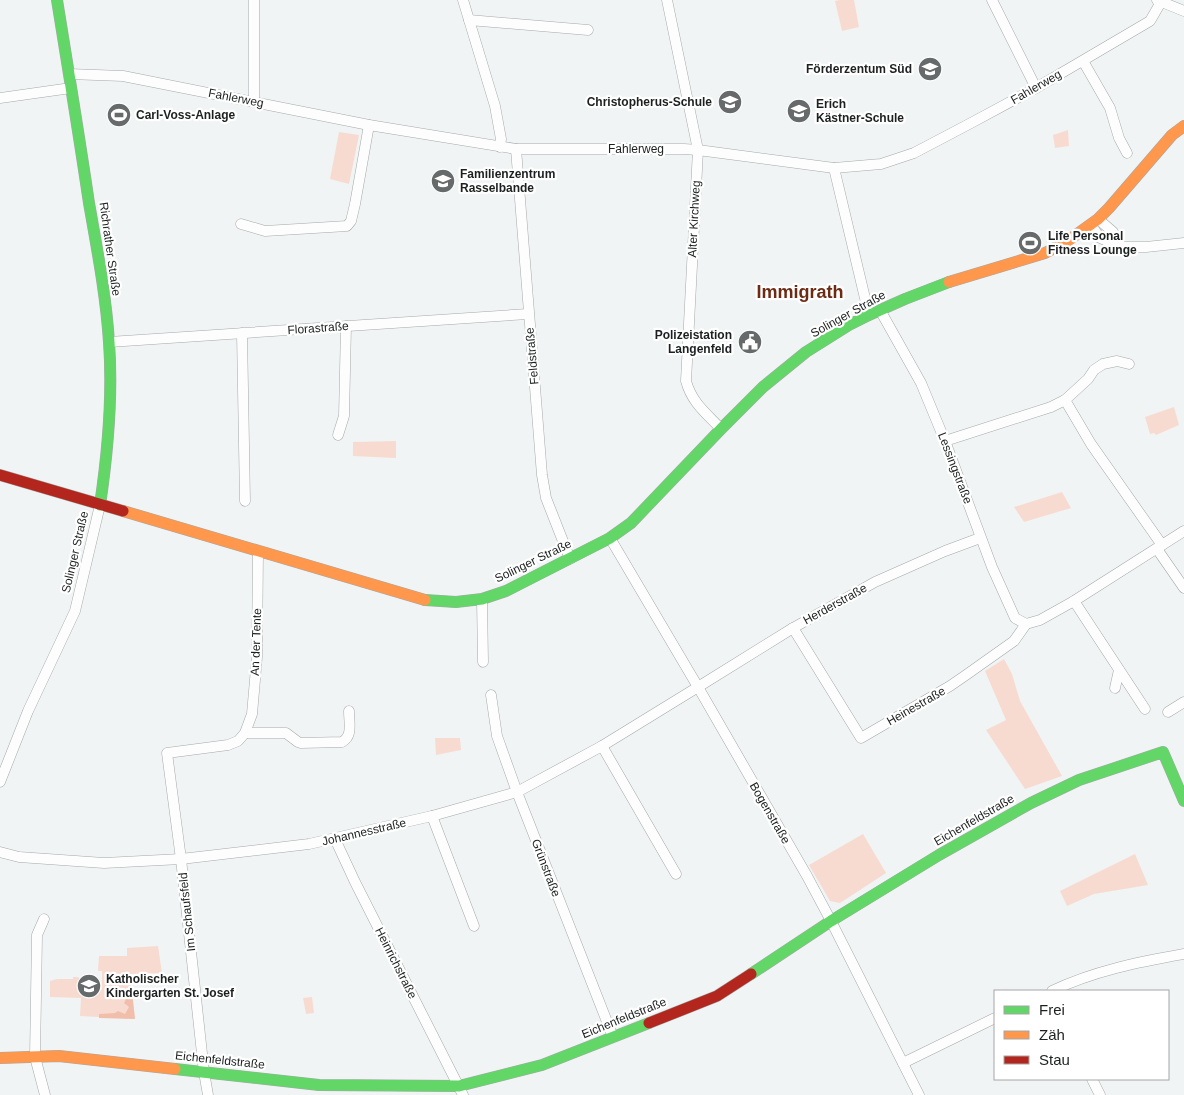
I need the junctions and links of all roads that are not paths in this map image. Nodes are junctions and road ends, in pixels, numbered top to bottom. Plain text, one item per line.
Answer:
1 (57, 0) edge
2 (254, 0) edge
3 (463, 0) edge
4 (667, 0) edge
5 (992, 0) edge
6 (1159, 1) edge
7 (1184, 11) edge
8 (469, 20) junction
9 (588, 30) dead end
10 (1082, 61) junction
11 (69, 74) junction
12 (71, 88) junction
13 (1036, 88) junction
14 (0, 98) edge
15 (254, 101) junction
16 (369, 125) junction
17 (1184, 126) edge
18 (500, 147) junction
19 (516, 149) junction
20 (698, 150) junction
21 (1127, 154) dead end
22 (834, 168) junction
23 (1094, 222) junction
24 (241, 224) dead end
25 (1184, 242) edge
26 (880, 310) junction
27 (528, 314) junction
28 (869, 315) junction
29 (346, 326) junction
30 (242, 333) junction
31 (108, 342) junction
32 (1129, 364) dead end
33 (1065, 400) junction
34 (721, 429) junction
35 (338, 435) dead end
36 (946, 441) junction
37 (0, 475) edge
38 (245, 501) dead end
39 (100, 505) junction
40 (1184, 531) edge
41 (610, 538) junction
42 (980, 538) junction
43 (1160, 547) junction
44 (258, 550) junction
45 (570, 559) junction
46 (1184, 588) edge
47 (482, 599) junction
48 (1074, 601) junction
49 (1026, 624) junction
50 (794, 628) junction
51 (483, 662) dead end
52 (1119, 670) junction
53 (698, 687) junction
54 (1114, 688) dead end
55 (491, 695) dead end
56 (1184, 702) edge
57 (1145, 709) dead end
58 (349, 711) dead end
59 (1168, 712) dead end
60 (245, 733) junction
61 (602, 746) junction
62 (0, 782) edge
63 (517, 792) junction
64 (1184, 801) edge
65 (432, 816) junction
66 (335, 838) junction
67 (0, 852) edge
68 (181, 860) junction
69 (676, 874) dead end
70 (44, 919) dead end
71 (831, 921) junction
72 (474, 926) dead end
73 (1184, 954) edge
74 (1056, 990) edge
75 (994, 1018) edge
76 (612, 1037) junction
77 (35, 1056) junction
78 (0, 1058) edge
79 (902, 1063) junction
80 (204, 1072) junction
81 (1092, 1080) edge
82 (461, 1091) edge
83 (45, 1095) edge
84 (208, 1095) edge
85 (919, 1095) edge
86 (1100, 1095) edge

1 - 11 street, Richrather Straße
2 - 15 street
3 - 8 street
4 - 20 street, Alter Kirchweg
5 - 13 street
6 - 7 street
6 - 10 street, Fahlerweg
8 - 9 street
8 - 18 street
10 - 13 street, Fahlerweg
10 - 21 street
11 - 12 street, Richrather Straße
11 - 15 street, Fahlerweg
12 - 14 street
12 - 31 street, Richrather Straße
13 - 22 street, Fahlerweg
15 - 16 street, Fahlerweg
16 - 18 street, Fahlerweg
16 - 24 street
17 - 23 street, Solinger Straße
18 - 19 street, Fahlerweg
19 - 20 street, Fahlerweg
19 - 27 street, Feldstraße
20 - 22 street, Fahlerweg
20 - 34 street, Alter Kirchweg
22 - 28 street
23 - 25 street
23 - 26 street, Solinger Straße
26 - 28 street, Solinger Straße
26 - 36 street, Lessingstraße
27 - 29 street, Florastraße
27 - 45 street, Feldstraße
28 - 34 street, Solinger Straße
29 - 30 street, Florastraße
29 - 35 street
30 - 31 street, Florastraße
30 - 38 street
31 - 39 street, Richrather Straße
32 - 33 street
33 - 36 street
33 - 43 street
34 - 41 street, Solinger Straße
36 - 42 street, Lessingstraße
37 - 39 street
39 - 44 street, Solinger Straße
39 - 62 street, Solinger Straße
40 - 43 street, Heinestraße
41 - 45 street, Solinger Straße
41 - 53 street, Bogenstraße
42 - 49 street, Lessingstraße
42 - 50 street, Herderstraße
43 - 46 street
43 - 48 street, Heinestraße
44 - 47 street, Solinger Straße
44 - 60 street, An der Tente
45 - 47 street, Solinger Straße
47 - 51 street
48 - 49 street, Heinestraße
48 - 52 street
49 - 50 street, Heinestraße
50 - 53 street, Herderstraße
52 - 54 street
52 - 57 street
53 - 61 street, Johannesstraße
53 - 71 street, Bogenstraße
55 - 63 street, Grünstraße
56 - 59 street
58 - 60 street
60 - 68 street, Im Schaufsfeld
61 - 63 street, Johannesstraße
61 - 69 street
63 - 65 street, Johannesstraße
63 - 76 street, Grünstraße
64 - 71 street, Eichenfeldstraße
65 - 66 street, Johannesstraße
65 - 72 street
66 - 68 street, Johannesstraße
66 - 82 street, Heinrichstraße
67 - 68 street, Johannesstraße
68 - 80 street, Im Schaufsfeld
70 - 77 street
71 - 76 street, Eichenfeldstraße
71 - 79 street, Bogenstraße
73 - 74 street
75 - 79 street
76 - 82 street, Eichenfeldstraße
77 - 78 street, Eichenfeldstraße
77 - 80 street, Eichenfeldstraße
77 - 83 street
79 - 85 street, Bogenstraße
80 - 82 street, Eichenfeldstraße
80 - 84 street, Im Schaufsfeld
81 - 86 street

